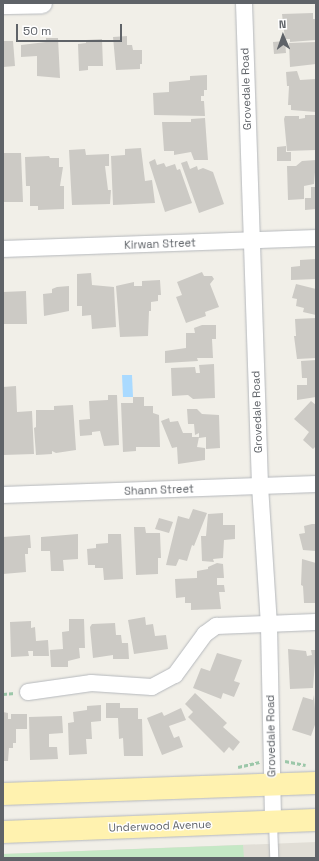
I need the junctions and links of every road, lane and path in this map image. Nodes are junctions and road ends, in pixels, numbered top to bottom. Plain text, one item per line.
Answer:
1 (42, 3) edge
2 (244, 3) edge
3 (3, 4) edge
4 (316, 238) edge
5 (251, 241) junction
6 (3, 249) edge
7 (316, 484) edge
8 (260, 486) junction
9 (3, 495) edge
10 (316, 622) edge
11 (269, 626) junction
12 (28, 692) dead end
13 (316, 784) edge
14 (272, 785) junction
15 (3, 794) edge
16 (316, 820) edge
17 (273, 822) junction
18 (3, 832) edge
19 (274, 858) edge

1 - 3 street
2 - 5 street, Grovedale Road
4 - 5 street, Kirwan Street
5 - 6 street, Kirwan Street
5 - 8 street, Grovedale Road
7 - 8 street, Shann Street
8 - 9 street, Shann Street
8 - 11 street, Grovedale Road
10 - 11 street
11 - 12 street
11 - 14 street, Grovedale Road
13 - 14 main road
14 - 15 main road
14 - 17 street, Grovedale Road
16 - 17 main road, Underwood Avenue
17 - 18 main road, Underwood Avenue
17 - 19 lane

